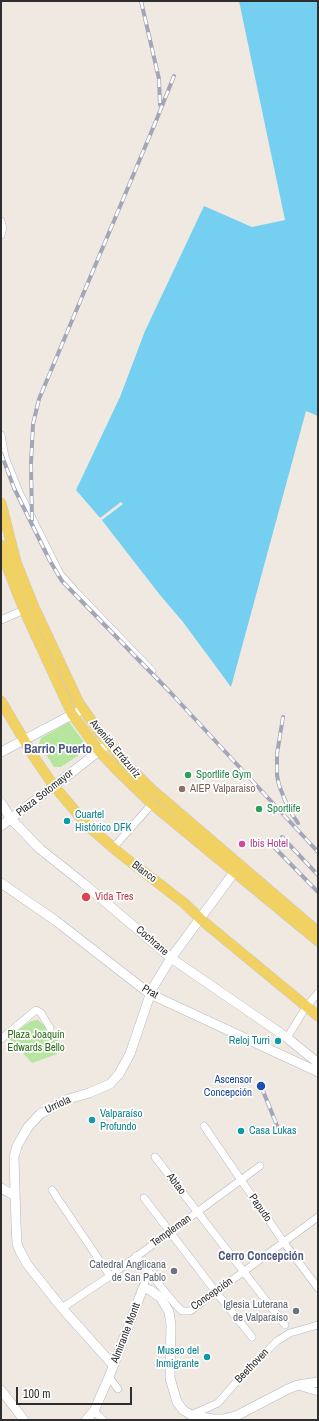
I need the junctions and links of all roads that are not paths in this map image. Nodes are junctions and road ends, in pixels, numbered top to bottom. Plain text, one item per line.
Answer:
1 (1, 221) edge
2 (1, 235) edge
3 (1, 435) edge
4 (1, 503) edge
5 (1, 545) edge
6 (5, 570) edge
7 (24, 610) junction
8 (1, 620) edge
9 (152, 672) dead end
10 (1, 700) edge
11 (83, 709) junction
12 (72, 714) junction
13 (24, 740) junction
14 (108, 744) junction
15 (99, 751) junction
16 (1, 752) edge
17 (54, 786) junction
18 (1, 803) edge
19 (152, 804) junction
20 (11, 819) junction
21 (1, 826) edge
22 (113, 848) junction
23 (237, 868) junction
24 (1, 883) edge
25 (200, 919) junction
26 (318, 932) edge
27 (318, 941) edge
28 (172, 958) junction
29 (318, 993) edge
30 (150, 994) junction
31 (306, 1007) junction
32 (318, 1016) edge
33 (50, 1028) dead end
34 (288, 1038) junction
35 (1, 1039) edge
36 (318, 1063) edge
37 (318, 1072) edge
38 (204, 1126) dead end
39 (155, 1157) dead end
40 (260, 1166) dead end
41 (241, 1180) junction
42 (1, 1188) edge
43 (52, 1190) dead end
44 (15, 1196) junction
45 (144, 1198) dead end
46 (197, 1212) junction
47 (318, 1217) edge
48 (170, 1231) junction
49 (283, 1242) junction
50 (136, 1256) junction
51 (243, 1271) junction
52 (148, 1272) junction
53 (110, 1276) junction
54 (143, 1288) junction
55 (318, 1288) edge
56 (216, 1292) junction
57 (62, 1308) junction
58 (285, 1325) dead end
59 (318, 1325) edge
60 (252, 1337) dead end
61 (113, 1365) junction
62 (109, 1377) junction
63 (318, 1382) edge
64 (298, 1386) junction
65 (118, 1389) dead end
66 (1, 1390) edge
67 (318, 1392) edge
68 (94, 1411) junction
69 (191, 1415) junction
70 (24, 1420) edge
71 (86, 1420) edge
72 (103, 1420) edge

1 - 2 street
3 - 9 street
4 - 11 main road, Avenida Errázuriz
5 - 6 main road, Avenida Errázuriz
6 - 7 main road, Avenida Errázuriz
7 - 8 street
7 - 12 main road, Avenida Errázuriz
10 - 13 main road, Blanco
11 - 12 main road
11 - 14 main road, Avenida Errázuriz
12 - 13 main road
12 - 15 main road, Avenida Errázuriz
13 - 16 main road
13 - 17 main road, Blanco
14 - 15 main road, Plaza Sotomayor
14 - 23 main road, Avenida Errázuriz
15 - 17 main road, Plaza Sotomayor
15 - 19 main road, Avenida Errázuriz
17 - 20 main road, Plaza Sotomayor
17 - 22 main road, Blanco
18 - 20 main road, Cochrane
19 - 22 street
19 - 23 main road, Avenida Errázuriz
20 - 21 main road, Plaza Sotomayor
20 - 28 main road, Cochrane
22 - 25 main road, Blanco
23 - 25 main road, Urriola
23 - 26 main road, Avenida Errázuriz
23 - 27 main road, Avenida Errázuriz
24 - 30 main road, Prat
25 - 28 main road, Urriola
25 - 31 main road, Blanco
28 - 30 main road, Urriola
28 - 34 main road, Cochrane
29 - 31 street
30 - 37 main road, Prat
30 - 44 main road, Urriola
31 - 32 main road, Blanco
31 - 34 street
33 - 35 street
34 - 36 main road, Cochrane
38 - 41 street, Papudo
39 - 46 street, Abtao
40 - 41 street, Templeman
41 - 46 street, Templeman
41 - 49 street, Papudo
42 - 44 main road
43 - 53 street
44 - 57 main road, Urriola
45 - 48 street
46 - 48 street, Templeman
46 - 51 street, Abtao
47 - 49 street, Concepción
48 - 50 street, Templeman
48 - 56 street
49 - 51 street, Concepción
49 - 55 street, Papudo
50 - 52 street, Concepción
50 - 53 street, Templeman
51 - 56 street, Concepción
51 - 58 street, Abtao
52 - 54 street, Almirante Montt
52 - 56 street, Concepción
53 - 57 street, Templeman
54 - 61 main road, Almirante Montt
54 - 69 main road
56 - 60 street
57 - 61 main road, Urriola
59 - 69 street, Beethoven
61 - 62 main road, Almirante Montt
62 - 65 street
62 - 68 main road, Almirante Montt
63 - 64 main road
64 - 67 street
64 - 69 main road
66 - 70 main road
68 - 71 main road, Almirante Montt
68 - 72 street

